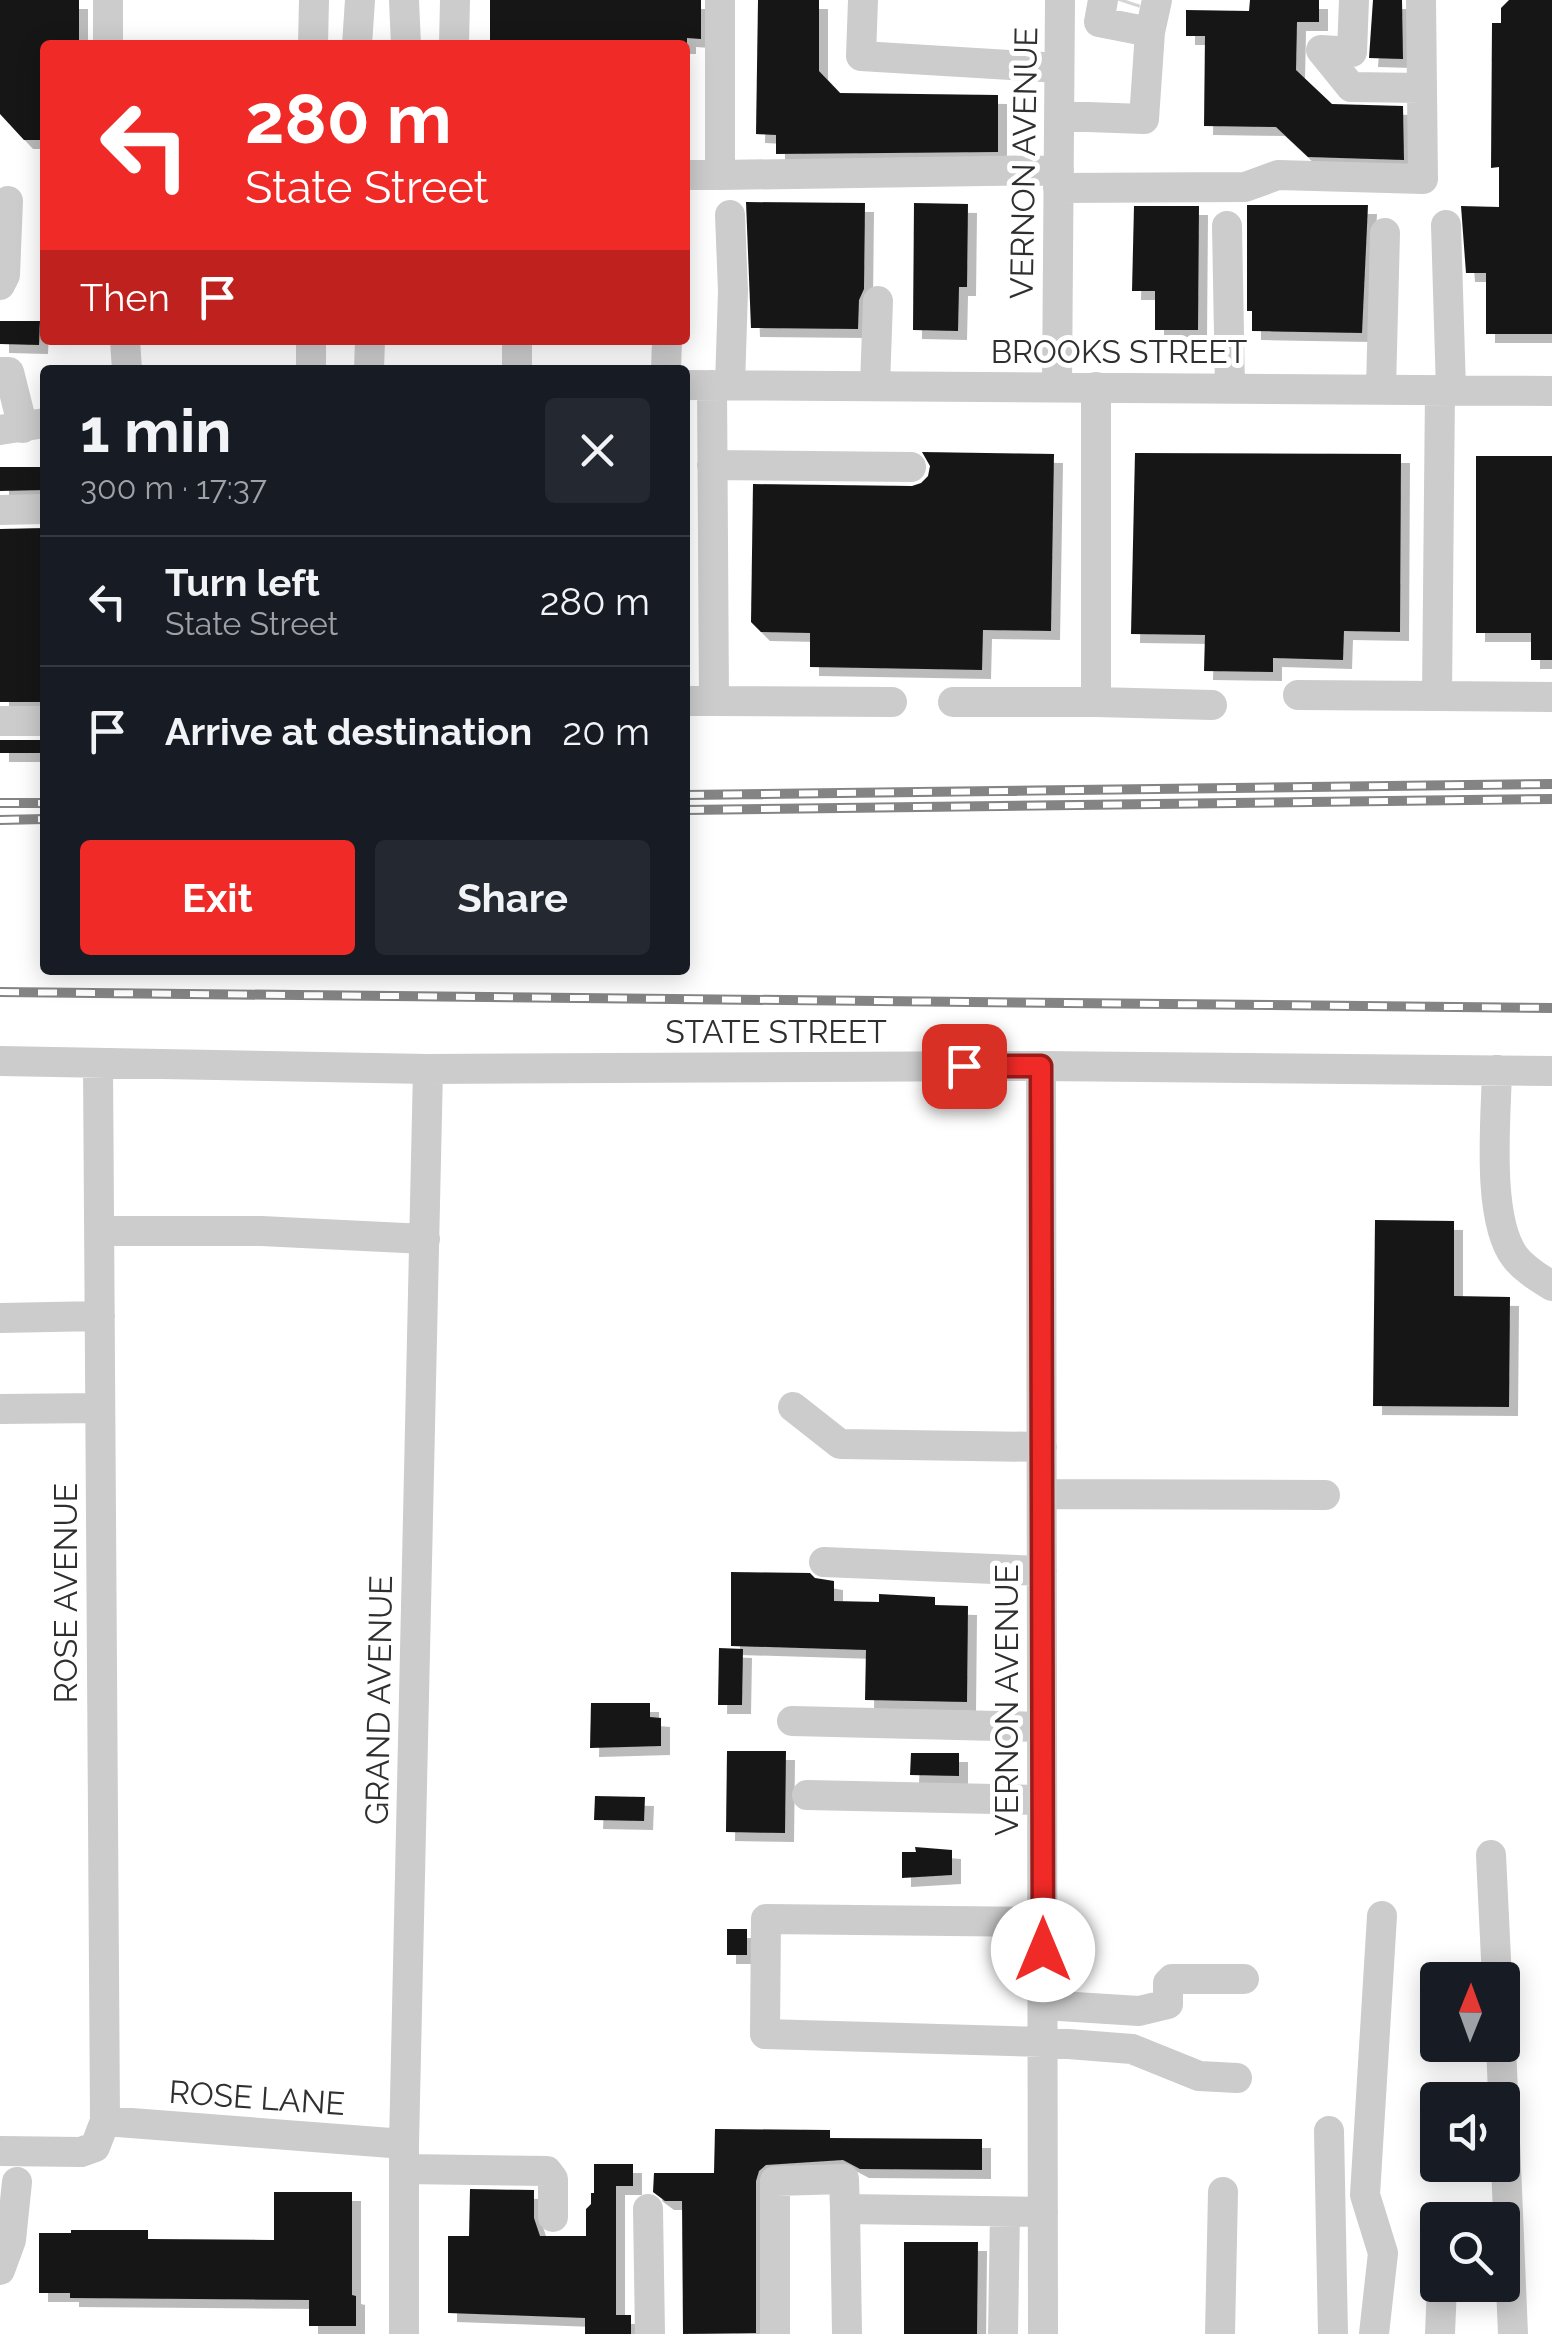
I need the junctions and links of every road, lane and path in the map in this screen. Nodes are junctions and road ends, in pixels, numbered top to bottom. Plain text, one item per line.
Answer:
1 (108, 0) edge
2 (314, 0) edge
3 (360, 0) edge
4 (404, 0) edge
5 (456, 0) edge
6 (720, 0) edge
7 (863, 0) edge
8 (1060, 0) edge
9 (1158, 0) edge
10 (1354, 0) edge
11 (1421, 0) edge
12 (1124, 15) edge
13 (108, 40) edge
14 (313, 40) edge
15 (358, 40) edge
16 (406, 40) edge
17 (454, 40) edge
18 (1060, 68) junction
19 (1422, 88) junction
20 (1059, 116) junction
21 (720, 174) junction
22 (690, 175) edge
23 (1058, 179) junction
24 (8, 200) dead end
25 (730, 215) dead end
26 (1446, 225) dead end
27 (1227, 226) dead end
28 (1385, 234) dead end
29 (0, 285) edge
30 (878, 300) dead end
31 (0, 372) edge
32 (709, 385) edge
33 (874, 386) junction
34 (1056, 387) junction
35 (1096, 387) junction
36 (1230, 388) junction
37 (1382, 389) junction
38 (1446, 390) junction
39 (1552, 390) edge
40 (23, 427) edge
41 (712, 465) junction
42 (911, 466) dead end
43 (40, 509) edge
44 (0, 510) edge
45 (1298, 695) dead end
46 (1437, 696) junction
47 (1552, 696) edge
48 (699, 701) edge
49 (892, 702) dead end
50 (953, 702) dead end
51 (1096, 702) junction
52 (1212, 705) dead end
53 (0, 721) edge
54 (40, 722) edge
55 (0, 1061) edge
56 (98, 1064) junction
57 (1041, 1066) junction
58 (428, 1068) junction
59 (1497, 1070) junction
60 (1552, 1071) edge
61 (99, 1232) junction
62 (425, 1238) junction
63 (1552, 1286) edge
64 (100, 1316) junction
65 (0, 1318) edge
66 (793, 1406) dead end
67 (100, 1408) junction
68 (0, 1409) edge
69 (1042, 1447) junction
70 (1042, 1494) junction
71 (1325, 1495) dead end
72 (824, 1562) dead end
73 (1042, 1572) junction
74 (792, 1721) dead end
75 (1042, 1727) junction
76 (807, 1796) dead end
77 (1042, 1800) junction
78 (1491, 1855) dead end
79 (1382, 1916) dead end
80 (1043, 1922) junction
81 (1497, 1962) edge
82 (1244, 1980) dead end
83 (1043, 2005) junction
84 (1108, 2009) junction
85 (1043, 2042) junction
86 (1106, 2046) junction
87 (1501, 2062) edge
88 (1237, 2078) dead end
89 (104, 2122) junction
90 (1329, 2131) dead end
91 (0, 2152) edge
92 (404, 2156) junction
93 (17, 2182) dead end
94 (1224, 2192) dead end
95 (1505, 2202) edge
96 (648, 2209) dead end
97 (844, 2209) junction
98 (1005, 2212) junction
99 (1043, 2212) junction
100 (552, 2216) dead end
101 (0, 2270) edge
102 (1441, 2302) edge
103 (1511, 2302) edge
104 (404, 2334) edge
105 (650, 2334) edge
106 (775, 2334) edge
107 (847, 2334) edge
108 (1004, 2334) edge
109 (1044, 2334) edge
110 (1220, 2334) edge
111 (1333, 2334) edge
112 (1374, 2334) edge
113 (1440, 2334) edge
114 (1513, 2334) edge

1 - 13 street
2 - 14 street
3 - 15 street
4 - 16 street
5 - 17 street
6 - 21 street
7 - 18 street
8 - 18 street, VERNON AVENUE
9 - 12 street
10 - 19 street
11 - 19 street
12 - 20 street
18 - 20 street, VERNON AVENUE
19 - 23 street
20 - 23 street, VERNON AVENUE
21 - 22 street
21 - 23 street
23 - 34 street, VERNON AVENUE
24 - 29 street
25 - 32 street
26 - 38 street
27 - 36 street
28 - 37 street
30 - 33 street
31 - 40 street
32 - 33 street, BROOKS STREET
32 - 41 street
33 - 34 street, BROOKS STREET
34 - 35 street, BROOKS STREET
35 - 36 street, BROOKS STREET
35 - 51 street
36 - 37 street, BROOKS STREET
37 - 38 street, BROOKS STREET
38 - 39 street, BROOKS STREET
38 - 46 street
41 - 42 street
41 - 48 street
43 - 44 street
45 - 46 street
46 - 47 street
48 - 49 street
50 - 51 street
51 - 52 street
53 - 54 street
55 - 56 street, STATE STREET
56 - 58 street, STATE STREET
56 - 61 street, ROSE AVENUE
57 - 58 street, STATE STREET
57 - 59 street, STATE STREET
57 - 69 street, VERNON AVENUE
58 - 62 street, GRAND AVENUE
59 - 60 street, STATE STREET
59 - 63 street
61 - 62 street
61 - 64 street, ROSE AVENUE
62 - 92 street, GRAND AVENUE
64 - 65 street
64 - 67 street, ROSE AVENUE
66 - 69 street
67 - 68 street
67 - 89 street, ROSE AVENUE
69 - 70 street, VERNON AVENUE
70 - 71 street
70 - 73 street, VERNON AVENUE
72 - 73 street
73 - 75 street, VERNON AVENUE
74 - 75 street
75 - 77 street, VERNON AVENUE
76 - 77 street
77 - 80 street, VERNON AVENUE
78 - 81 street
79 - 112 street
80 - 83 street, VERNON AVENUE
80 - 85 street
82 - 84 street
83 - 84 street
83 - 85 street, VERNON AVENUE
84 - 86 street
85 - 86 street
85 - 99 street, VERNON AVENUE
86 - 88 street
87 - 95 street
89 - 91 street
89 - 92 street, ROSE LANE
90 - 111 street
92 - 100 street, ROSE LANE
92 - 104 street, GRAND AVENUE
93 - 101 street
94 - 110 street
96 - 105 street
97 - 98 street
97 - 106 street
97 - 107 street
98 - 99 street
98 - 108 street
99 - 109 street, VERNON AVENUE
102 - 113 street
103 - 114 street

